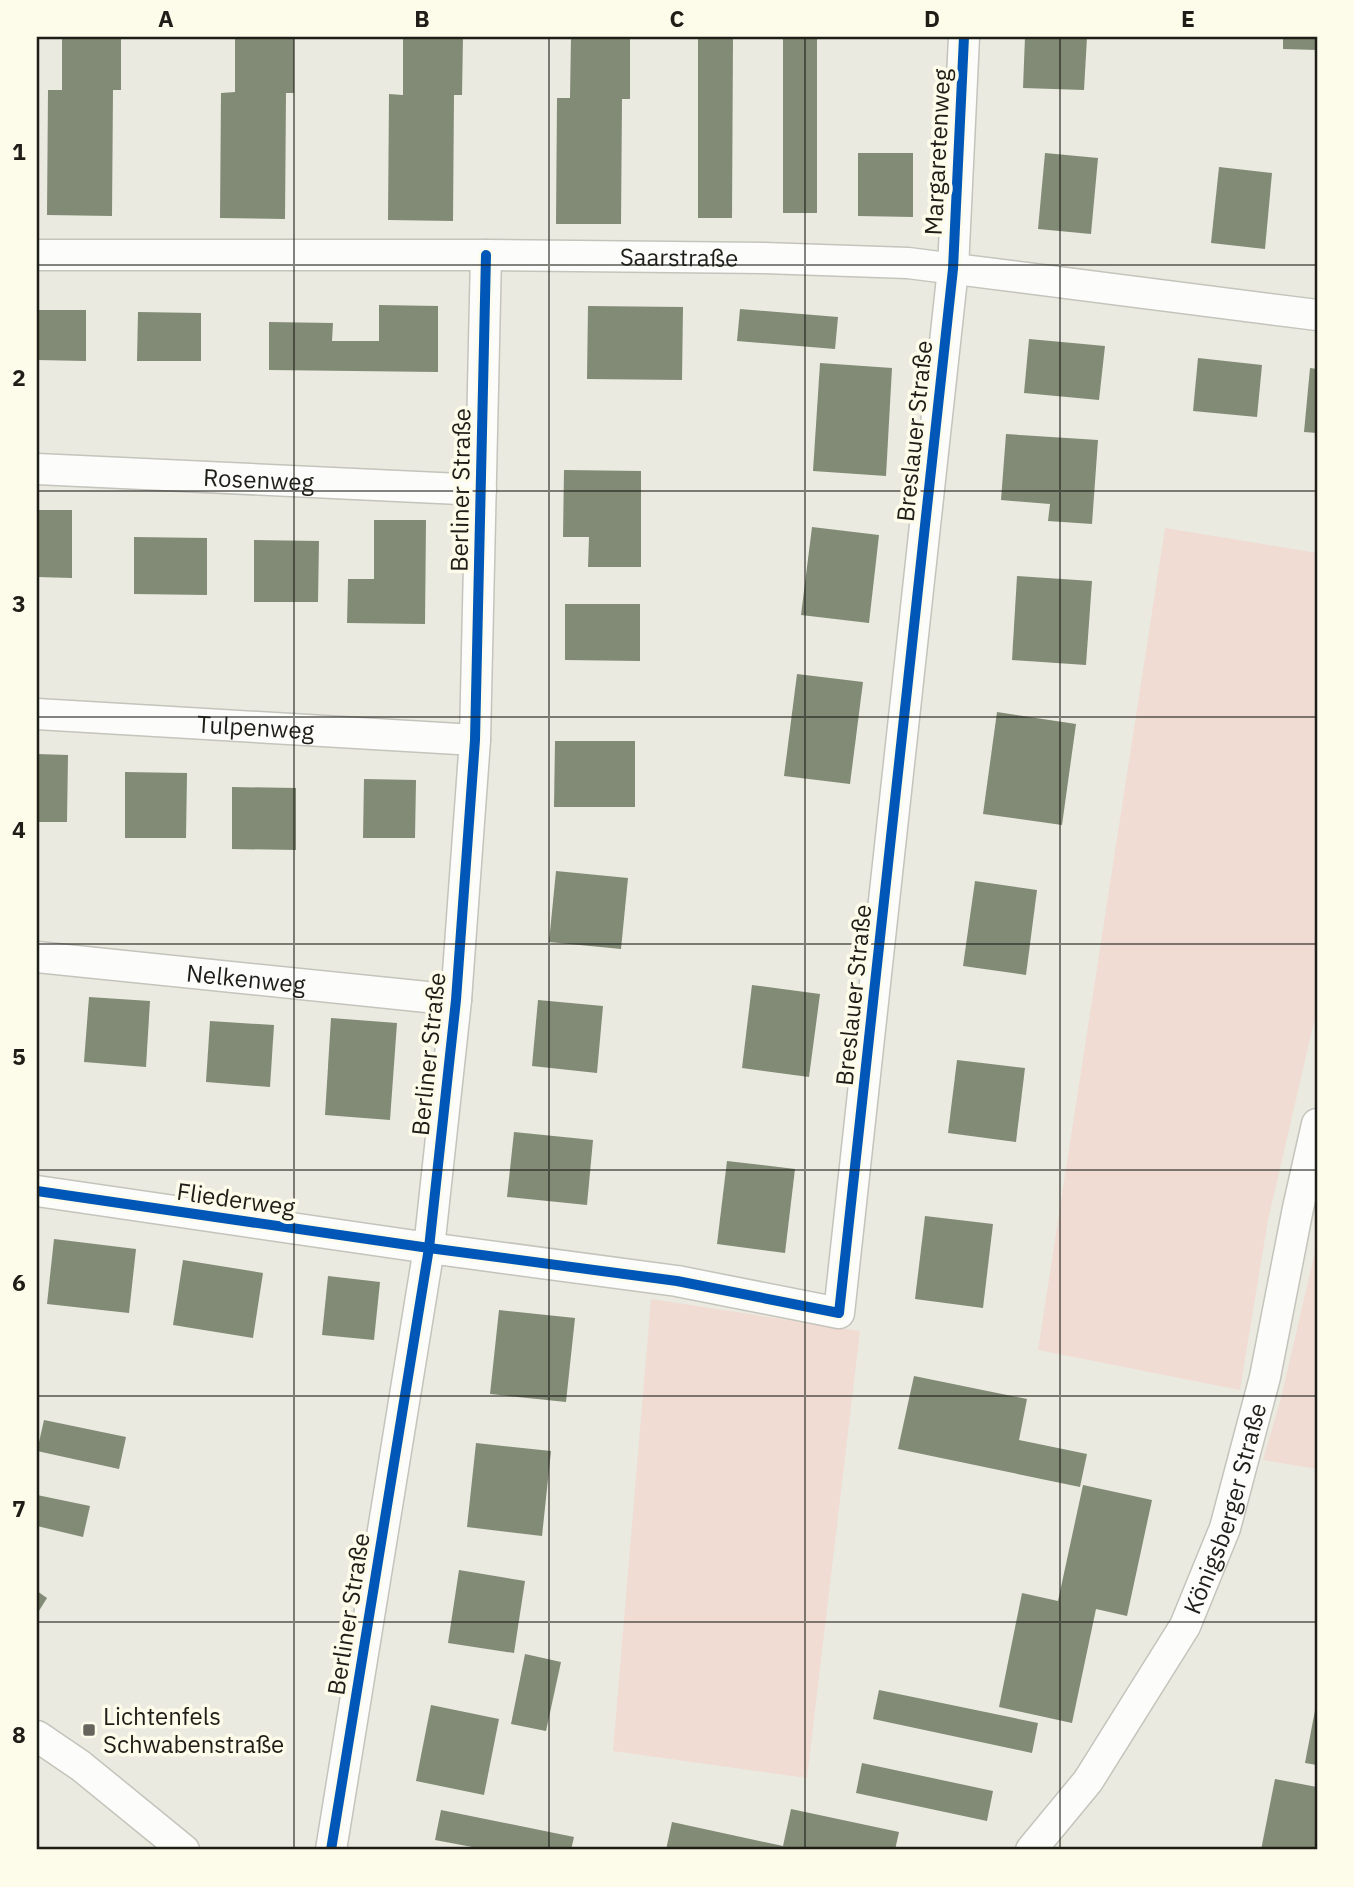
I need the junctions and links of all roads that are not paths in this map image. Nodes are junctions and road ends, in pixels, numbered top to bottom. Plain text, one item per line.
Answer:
1 (964, 37) edge
2 (486, 255) junction
3 (37, 256) edge
4 (953, 269) junction
5 (1317, 315) edge
6 (37, 468) edge
7 (481, 490) junction
8 (37, 714) edge
9 (475, 740) junction
10 (37, 957) edge
11 (456, 1000) junction
12 (1317, 1124) edge
13 (37, 1191) edge
14 (1308, 1209) edge
15 (429, 1248) junction
16 (37, 1736) edge
17 (184, 1850) edge
18 (331, 1850) edge
19 (1031, 1850) edge

1 - 4 street, Margaretenweg
2 - 3 street, Saarstraße
2 - 4 street, Saarstraße
2 - 7 street, Berliner Straße
4 - 5 street, Saarstraße
4 - 15 street, Breslauer Straße
6 - 7 street, Rosenweg
7 - 9 street, Berliner Straße
8 - 9 street, Tulpenweg
9 - 11 street, Berliner Straße
10 - 11 street, Nelkenweg
11 - 15 street, Berliner Straße
12 - 14 street, Königsberger Straße
13 - 15 street, Fliederweg
14 - 19 street, Königsberger Straße
15 - 18 street, Berliner Straße
16 - 17 street

